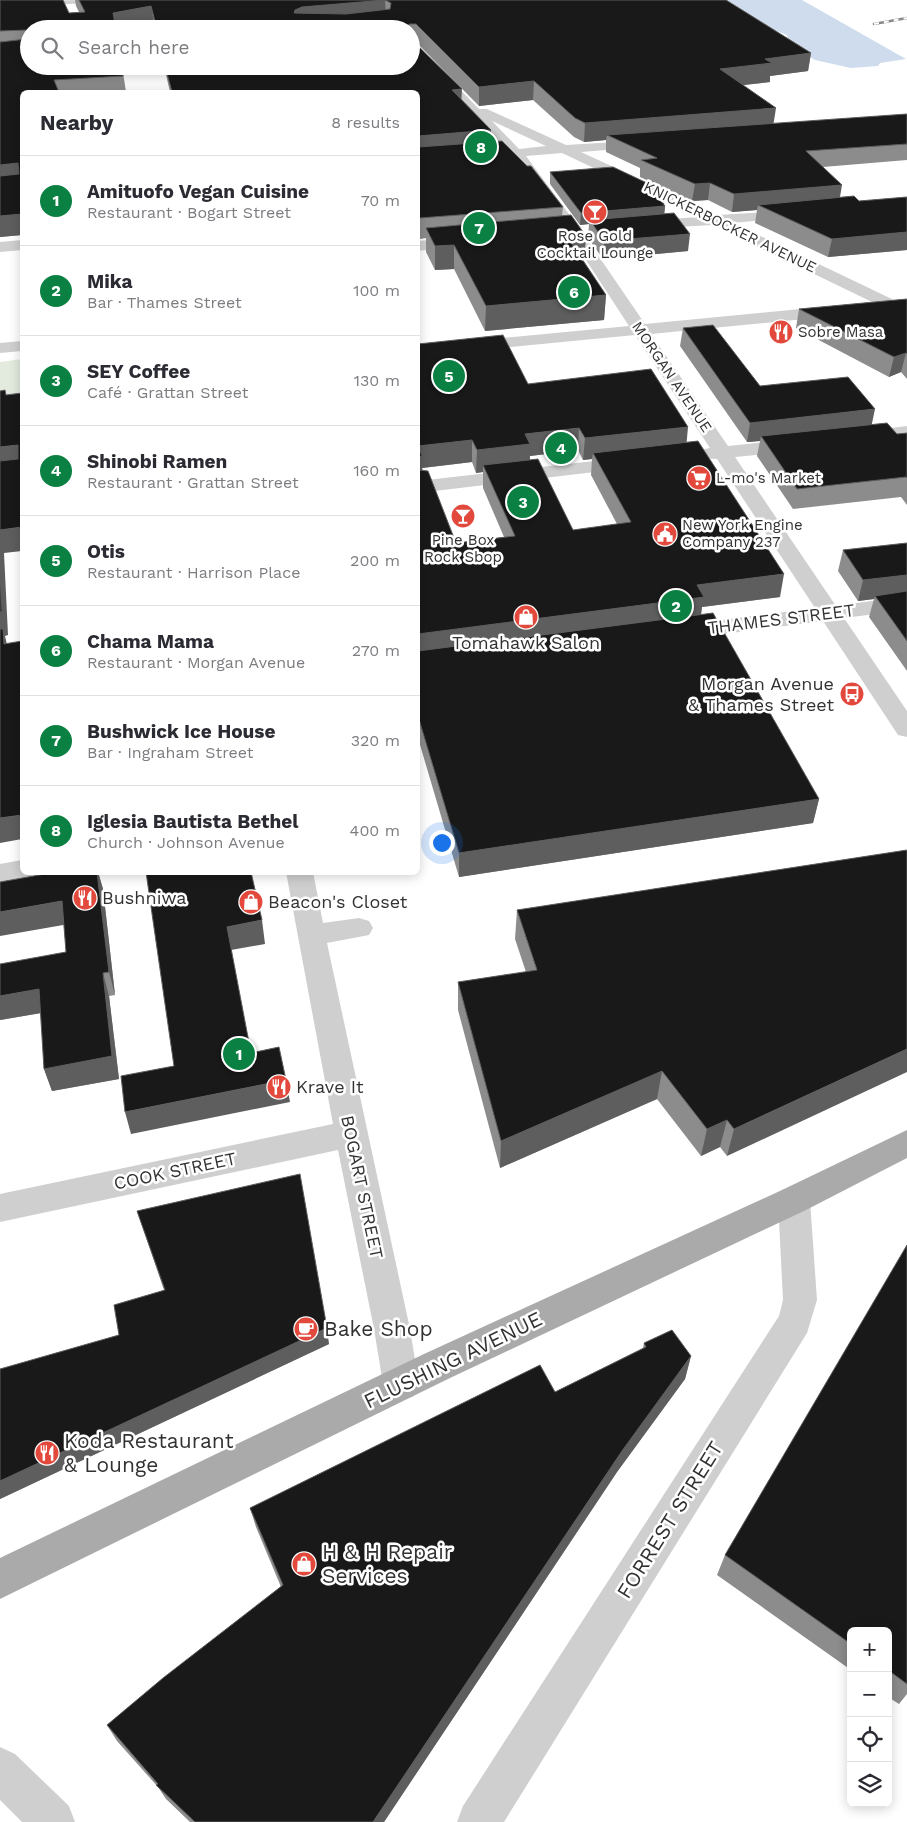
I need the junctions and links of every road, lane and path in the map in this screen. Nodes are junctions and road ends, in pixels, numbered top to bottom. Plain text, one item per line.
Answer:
1 (91, 0) edge
2 (65, 1) edge
3 (0, 4) edge
4 (72, 14) edge
5 (420, 55) edge
6 (470, 106) junction
7 (656, 142) edge
8 (566, 149) junction
9 (515, 153) junction
10 (492, 155) edge
11 (811, 211) edge
12 (715, 220) junction
13 (631, 227) edge
14 (594, 231) edge
15 (576, 232) junction
16 (554, 234) edge
17 (476, 241) edge
18 (20, 244) edge
19 (420, 246) edge
20 (0, 247) edge
21 (899, 304) edge
22 (907, 313) edge
23 (640, 330) junction
24 (20, 346) edge
25 (0, 348) edge
26 (420, 351) edge
27 (907, 432) edge
28 (841, 440) edge
29 (812, 443) edge
30 (722, 453) junction
31 (687, 457) edge
32 (648, 461) edge
33 (420, 487) edge
34 (907, 603) edge
35 (829, 613) junction
36 (659, 635) edge
37 (907, 729) edge
38 (20, 870) edge
39 (0, 874) edge
40 (300, 875) edge
41 (359, 928) dead end
42 (310, 935) junction
43 (350, 1134) junction
44 (907, 1143) edge
45 (794, 1200) junction
46 (0, 1208) edge
47 (401, 1384) junction
48 (0, 1578) edge
49 (0, 1769) edge
50 (53, 1822) edge
51 (479, 1822) edge

1 - 2 street
2 - 3 street
2 - 4 street
5 - 6 street, MORGAN AVENUE
6 - 8 street, KNICKERBOCKER AVENUE
6 - 9 street, MORGAN AVENUE
7 - 8 street
8 - 9 street
8 - 12 street, KNICKERBOCKER AVENUE
9 - 10 street
9 - 15 street, MORGAN AVENUE
11 - 12 street
12 - 13 street
12 - 21 street, KNICKERBOCKER AVENUE
14 - 15 street
15 - 16 street
15 - 23 street, MORGAN AVENUE
17 - 19 street
18 - 20 street
21 - 22 street, KNICKERBOCKER AVENUE
21 - 23 street
23 - 26 street
23 - 30 street, MORGAN AVENUE
24 - 25 street
27 - 28 street
29 - 30 street
30 - 31 street
30 - 35 street, MORGAN AVENUE
32 - 33 street
34 - 35 street, THAMES STREET
35 - 36 street, THAMES STREET
35 - 37 street, MORGAN AVENUE
38 - 39 street
40 - 42 street, BOGART STREET
41 - 42 street
42 - 43 street, BOGART STREET
43 - 46 street, COOK STREET
43 - 47 street, BOGART STREET
44 - 45 main road, FLUSHING AVENUE
45 - 47 main road, FLUSHING AVENUE
45 - 51 street, FORREST STREET
47 - 48 main road, FLUSHING AVENUE
49 - 50 street

